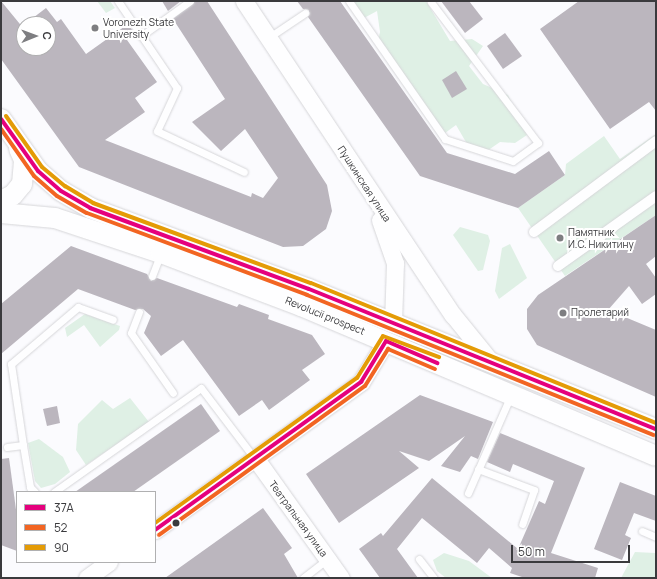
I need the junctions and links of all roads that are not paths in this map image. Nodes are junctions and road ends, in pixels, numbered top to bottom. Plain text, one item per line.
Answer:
1 (118, 1) edge
2 (190, 1) edge
3 (244, 1) edge
4 (349, 1) edge
5 (431, 2) dead end
6 (305, 13) dead end
7 (141, 36) junction
8 (268, 38) junction
9 (1, 119) edge
10 (13, 136) junction
11 (656, 141) edge
12 (244, 172) dead end
13 (656, 196) edge
14 (373, 197) junction
15 (1, 202) edge
16 (1, 212) edge
17 (534, 232) dead end
18 (161, 253) junction
19 (558, 266) dead end
20 (152, 276) dead end
21 (139, 312) dead end
22 (113, 320) dead end
23 (393, 322) junction
24 (386, 341) junction
25 (491, 362) junction
26 (173, 393) dead end
27 (511, 395) junction
28 (656, 429) edge
29 (23, 445) junction
30 (7, 447) dead end
31 (656, 456) edge
32 (256, 459) junction
33 (478, 469) junction
34 (34, 491) edge
35 (55, 491) edge
36 (468, 493) dead end
37 (522, 524) dead end
38 (156, 529) edge
39 (642, 531) dead end
40 (656, 537) edge
41 (327, 559) junction
42 (419, 559) dead end
43 (108, 563) edge
44 (87, 578) edge
45 (303, 578) edge
46 (341, 578) edge
47 (434, 578) edge

1 - 7 lane
2 - 7 lane
3 - 8 street, Пушкинская улица
4 - 5 lane
6 - 8 lane
7 - 12 lane
8 - 14 street, Пушкинская улица
9 - 10 main road
10 - 15 main road
10 - 23 main road, Revolucii prospect
11 - 17 street
13 - 19 street
14 - 23 street
14 - 25 street, Пушкинская улица
16 - 18 main road, Revolucii prospect
18 - 20 lane
18 - 24 main road, Revolucii prospect
21 - 26 lane
22 - 29 lane
23 - 24 main road
23 - 25 main road, Revolucii prospect
24 - 27 main road, Revolucii prospect
24 - 32 street
25 - 28 main road, Revolucii prospect
27 - 31 main road, Revolucii prospect
27 - 33 lane
29 - 30 lane
29 - 34 lane
32 - 35 lane
32 - 38 street
32 - 41 street, Театральная улица
33 - 36 lane
33 - 37 lane
39 - 40 lane
41 - 45 lane
41 - 46 street, Театральная улица
42 - 47 lane
43 - 44 street

